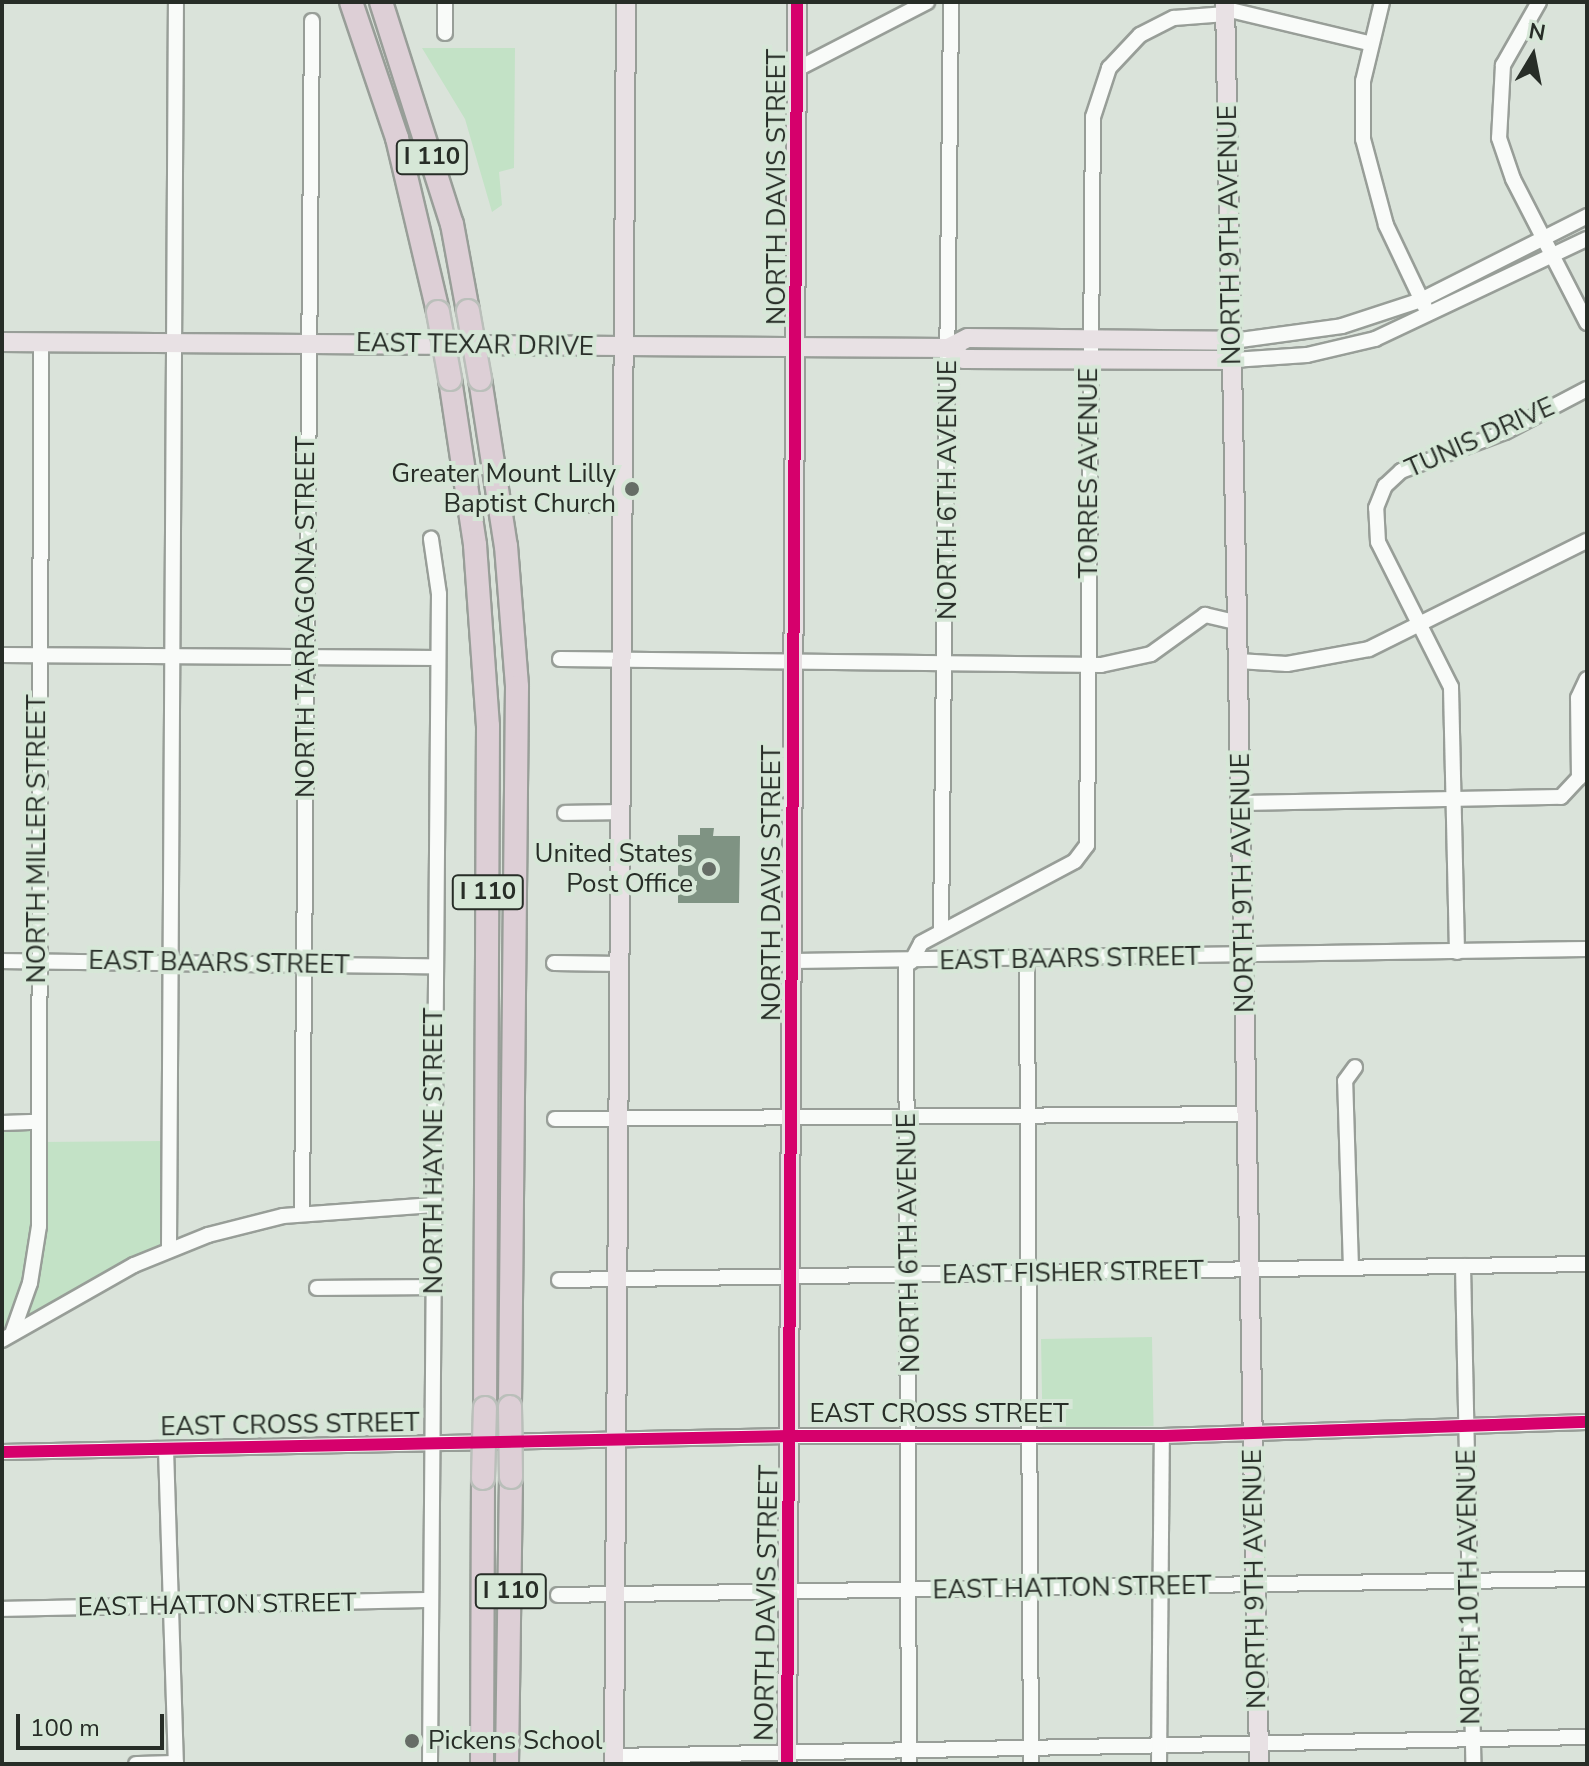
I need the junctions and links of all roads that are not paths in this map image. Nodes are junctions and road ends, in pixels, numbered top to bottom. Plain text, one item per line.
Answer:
1 (176, 2) edge
2 (336, 2) edge
3 (351, 2) edge
4 (445, 2) edge
5 (626, 2) edge
6 (797, 2) edge
7 (927, 2) edge
8 (951, 2) edge
9 (1382, 2) edge
10 (1539, 2) edge
11 (382, 3) edge
12 (1225, 8) edge
13 (312, 21) dead end
14 (445, 33) dead end
15 (1369, 43) junction
16 (801, 67) junction
17 (414, 209) junction
18 (1587, 216) edge
19 (1545, 238) junction
20 (1587, 239) edge
21 (1553, 257) junction
22 (1421, 300) junction
23 (1430, 318) junction
24 (1587, 323) edge
25 (1090, 340) junction
26 (1233, 341) junction
27 (2, 342) edge
28 (173, 342) junction
29 (308, 343) junction
30 (41, 344) junction
31 (624, 346) junction
32 (798, 347) junction
33 (948, 348) junction
34 (1090, 360) junction
35 (1233, 360) junction
36 (1587, 389) edge
37 (562, 505) dead end
38 (623, 505) junction
39 (431, 539) dead end
40 (1587, 541) edge
41 (1236, 622) junction
42 (1421, 627) junction
43 (2, 655) edge
44 (38, 656) junction
45 (173, 657) junction
46 (305, 658) junction
47 (438, 658) junction
48 (560, 659) dead end
49 (623, 659) junction
50 (796, 661) junction
51 (1238, 661) junction
52 (947, 662) junction
53 (1088, 664) junction
54 (1587, 679) edge
55 (1455, 799) junction
56 (1242, 803) junction
57 (621, 812) junction
58 (565, 813) dead end
59 (941, 931) junction
60 (1587, 949) edge
61 (1457, 952) junction
62 (1244, 956) junction
63 (1027, 959) junction
64 (2, 961) edge
65 (35, 961) junction
66 (171, 961) junction
67 (794, 961) junction
68 (908, 962) junction
69 (554, 963) dead end
70 (303, 964) junction
71 (621, 964) junction
72 (436, 966) junction
73 (1355, 1067) dead end
74 (1247, 1114) junction
75 (1030, 1116) junction
76 (907, 1118) junction
77 (555, 1119) dead end
78 (619, 1121) junction
79 (792, 1121) junction
80 (37, 1122) junction
81 (2, 1123) edge
82 (434, 1205) junction
83 (302, 1213) junction
84 (169, 1248) junction
85 (1587, 1264) edge
86 (1463, 1266) junction
87 (1351, 1268) junction
88 (1250, 1270) junction
89 (1032, 1274) junction
90 (910, 1276) junction
91 (792, 1278) junction
92 (559, 1280) dead end
93 (617, 1282) junction
94 (433, 1287) junction
95 (317, 1288) dead end
96 (8, 1336) edge
97 (1587, 1422) edge
98 (1466, 1424) junction
99 (1252, 1430) junction
100 (790, 1436) junction
101 (911, 1436) junction
102 (1162, 1436) junction
103 (1034, 1438) junction
104 (616, 1440) junction
105 (433, 1444) junction
106 (166, 1449) junction
107 (2, 1452) edge
108 (1587, 1579) edge
109 (1469, 1581) junction
110 (481, 1582) junction
111 (1256, 1585) junction
112 (1160, 1587) junction
113 (1033, 1589) junction
114 (911, 1591) junction
115 (790, 1593) junction
116 (615, 1594) junction
117 (558, 1595) dead end
118 (431, 1600) junction
119 (174, 1606) junction
120 (2, 1609) edge
121 (508, 1704) junction
122 (1587, 1737) edge
123 (1472, 1739) junction
124 (1259, 1743) junction
125 (1159, 1745) junction
126 (1031, 1748) junction
127 (910, 1757) edge
128 (787, 1758) edge
129 (614, 1760) edge
130 (136, 1764) edge
131 (176, 1764) edge
132 (430, 1764) edge
133 (467, 1764) edge
134 (482, 1764) edge
135 (507, 1764) edge
136 (520, 1764) edge
137 (1031, 1764) edge
138 (1159, 1764) edge
139 (1259, 1764) edge
140 (1473, 1764) edge

1 - 28 street
2 - 17 highway
3 - 17 highway, I 110
4 - 14 street
5 - 31 main road
6 - 16 main road, NORTH DAVIS STREET
7 - 16 street
8 - 33 street, NORTH 6TH AVENUE
9 - 15 street
10 - 19 street
11 - 121 highway, I 110, bridge
12 - 15 street, TORRES AVENUE
12 - 25 street, TORRES AVENUE
12 - 26 main road, NORTH 9TH AVENUE
13 - 29 street, NORTH TARRAGONA STREET
15 - 22 street
16 - 32 main road, NORTH DAVIS STREET
17 - 110 highway, I 110, bridge
18 - 19 street, EAST TEXAR DRIVE
19 - 21 street
19 - 22 street, EAST TEXAR DRIVE
20 - 21 street, EAST TEXAR DRIVE
21 - 23 street, EAST TEXAR DRIVE
21 - 24 street
22 - 23 street
22 - 26 street, EAST TEXAR DRIVE
23 - 35 street, EAST TEXAR DRIVE
25 - 26 main road, EAST TEXAR DRIVE
25 - 33 main road, EAST TEXAR DRIVE
25 - 34 street, TORRES AVENUE
26 - 35 main road, NORTH 9TH AVENUE
27 - 30 main road, EAST TEXAR DRIVE
28 - 29 main road, EAST TEXAR DRIVE
28 - 30 main road, EAST TEXAR DRIVE
28 - 45 street
29 - 31 main road, EAST TEXAR DRIVE
29 - 46 street, NORTH TARRAGONA STREET
30 - 44 street, NORTH MILLER STREET
31 - 32 main road, EAST TEXAR DRIVE
31 - 38 main road
32 - 33 main road, EAST TEXAR DRIVE
32 - 50 main road, NORTH DAVIS STREET
33 - 34 main road, EAST TEXAR DRIVE
33 - 52 street, NORTH 6TH AVENUE
34 - 35 main road, EAST TEXAR DRIVE
34 - 53 street, TORRES AVENUE
35 - 41 main road, NORTH 9TH AVENUE
36 - 42 street, TUNIS DRIVE
37 - 38 street
38 - 49 main road
39 - 47 street, NORTH HAYNE STREET
40 - 42 street
41 - 51 main road, NORTH 9TH AVENUE
41 - 53 street
42 - 51 street
42 - 55 street
43 - 44 street
44 - 45 street
44 - 65 street, NORTH MILLER STREET
45 - 46 street
45 - 66 street
46 - 47 street
46 - 70 street, NORTH TARRAGONA STREET
47 - 72 street, NORTH HAYNE STREET
48 - 49 street
49 - 50 street
49 - 57 main road
50 - 52 street
50 - 67 main road, NORTH DAVIS STREET
51 - 56 main road, NORTH 9TH AVENUE
52 - 53 street
52 - 59 street, NORTH 6TH AVENUE
53 - 59 street, TORRES AVENUE
54 - 55 street
55 - 56 street
55 - 61 street
56 - 62 main road, NORTH 9TH AVENUE
57 - 58 street
57 - 71 main road
59 - 68 street
60 - 61 street, EAST BAARS STREET
61 - 62 street, EAST BAARS STREET
62 - 63 street, EAST BAARS STREET
62 - 74 main road, NORTH 9TH AVENUE
63 - 68 street, EAST BAARS STREET
63 - 75 street
64 - 65 street, EAST BAARS STREET
65 - 66 street, EAST BAARS STREET
65 - 80 street, NORTH MILLER STREET
66 - 70 street, EAST BAARS STREET
66 - 84 street
67 - 68 street, EAST BAARS STREET
67 - 79 main road, NORTH DAVIS STREET
68 - 76 street, NORTH 6TH AVENUE
69 - 71 street
70 - 72 street, EAST BAARS STREET
70 - 83 street, NORTH TARRAGONA STREET
71 - 78 main road
72 - 82 street, NORTH HAYNE STREET
73 - 87 street
74 - 75 street
74 - 88 main road, NORTH 9TH AVENUE
75 - 76 street
75 - 89 street
76 - 79 street
76 - 90 street, NORTH 6TH AVENUE
77 - 78 street
78 - 79 street
78 - 93 main road
79 - 91 main road, NORTH DAVIS STREET
80 - 81 street
80 - 96 street, NORTH MILLER STREET
82 - 83 street
82 - 94 street, NORTH HAYNE STREET
83 - 84 street
84 - 96 street
85 - 86 street, EAST FISHER STREET
86 - 87 street, EAST FISHER STREET
86 - 98 street, NORTH 10TH AVENUE
87 - 88 street, EAST FISHER STREET
88 - 89 street, EAST FISHER STREET
88 - 99 main road, NORTH 9TH AVENUE
89 - 90 street, EAST FISHER STREET
89 - 103 street
90 - 91 street, EAST FISHER STREET
90 - 101 street, NORTH 6TH AVENUE
91 - 93 street, EAST FISHER STREET
91 - 100 main road, NORTH DAVIS STREET
92 - 93 street, EAST FISHER STREET
93 - 104 main road
94 - 95 street
94 - 105 street, NORTH HAYNE STREET
97 - 98 street, EAST CROSS STREET
98 - 99 street, EAST CROSS STREET
98 - 109 street, NORTH 10TH AVENUE
99 - 102 street, EAST CROSS STREET
99 - 111 main road, NORTH 9TH AVENUE
100 - 101 street, EAST CROSS STREET
100 - 104 street, EAST CROSS STREET
100 - 115 main road, NORTH DAVIS STREET
101 - 103 street, EAST CROSS STREET
101 - 114 street, NORTH 6TH AVENUE
102 - 103 street, EAST CROSS STREET
102 - 112 street
103 - 113 street
104 - 105 street, EAST CROSS STREET
104 - 116 main road
105 - 106 street, EAST CROSS STREET
105 - 118 street, NORTH HAYNE STREET
106 - 107 street, EAST CROSS STREET
106 - 119 street
108 - 109 street, EAST HATTON STREET
109 - 111 street, EAST HATTON STREET
109 - 123 street, NORTH 10TH AVENUE
110 - 133 highway
110 - 134 highway, I 110
111 - 112 street, EAST HATTON STREET
111 - 124 main road, NORTH 9TH AVENUE
112 - 113 street, EAST HATTON STREET
112 - 125 street
113 - 114 street, EAST HATTON STREET
113 - 126 street
114 - 115 street, EAST HATTON STREET
114 - 127 street, NORTH 6TH AVENUE
115 - 116 street, EAST HATTON STREET
115 - 128 main road, NORTH DAVIS STREET
116 - 117 street, EAST HATTON STREET
116 - 129 main road
118 - 119 street, EAST HATTON STREET
118 - 132 street, NORTH HAYNE STREET
119 - 120 street, EAST HATTON STREET
119 - 131 street
121 - 135 highway, I 110
121 - 136 highway
122 - 123 street
123 - 124 street
123 - 140 street, NORTH 10TH AVENUE
124 - 125 street
124 - 139 main road, NORTH 9TH AVENUE
125 - 126 street
125 - 138 street
126 - 127 street
126 - 137 street
127 - 128 street
128 - 129 street
130 - 131 street

